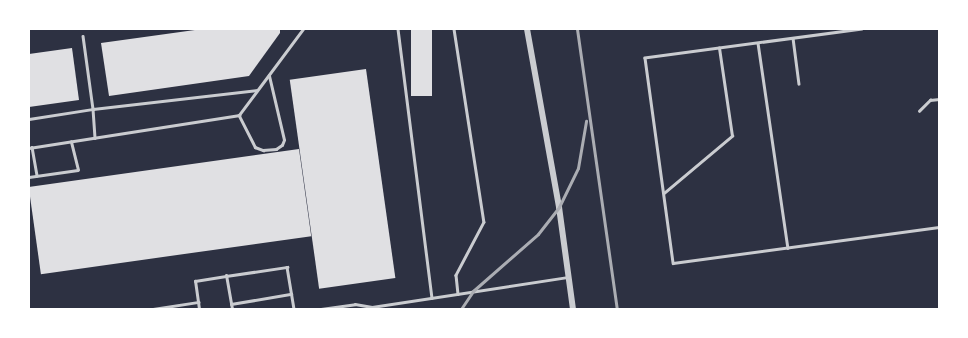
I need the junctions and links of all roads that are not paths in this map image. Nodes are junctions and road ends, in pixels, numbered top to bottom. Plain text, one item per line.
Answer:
1 (303, 29) edge
2 (398, 29) edge
3 (454, 29) edge
4 (527, 29) edge
5 (862, 29) edge
6 (83, 36) dead end
7 (793, 38) junction
8 (758, 43) junction
9 (719, 48) junction
10 (268, 75) junction
11 (799, 84) dead end
12 (258, 90) junction
13 (939, 99) edge
14 (93, 109) junction
15 (919, 112) dead end
16 (239, 115) junction
17 (29, 119) edge
18 (95, 138) junction
19 (71, 142) junction
20 (31, 148) edge
21 (37, 176) junction
22 (29, 177) edge
23 (663, 193) junction
24 (939, 227) edge
25 (788, 248) junction
26 (226, 276) junction
27 (570, 277) junction
28 (291, 294) junction
29 (458, 294) junction
30 (432, 298) junction
31 (198, 302) junction
32 (231, 304) junction
33 (153, 309) edge
34 (199, 309) edge
35 (232, 309) edge
36 (294, 309) edge
37 (321, 309) edge
38 (574, 309) edge

1 - 10 lane
2 - 30 lane
3 - 29 lane
4 - 27 street
5 - 7 lane
6 - 14 lane
7 - 8 lane
7 - 11 lane
8 - 9 lane
8 - 25 lane
9 - 23 lane
9 - 23 lane
10 - 12 lane
10 - 16 lane
12 - 14 lane
12 - 16 lane
13 - 15 lane
14 - 17 lane
14 - 18 lane
16 - 18 lane
18 - 19 lane
19 - 20 lane
19 - 21 lane
20 - 21 lane
21 - 22 lane
23 - 25 lane
24 - 25 lane
26 - 28 lane
26 - 31 lane
26 - 32 lane
27 - 29 lane
27 - 38 street
28 - 32 lane
28 - 36 lane
29 - 30 lane
30 - 37 lane
31 - 33 lane
31 - 34 lane
32 - 35 lane

